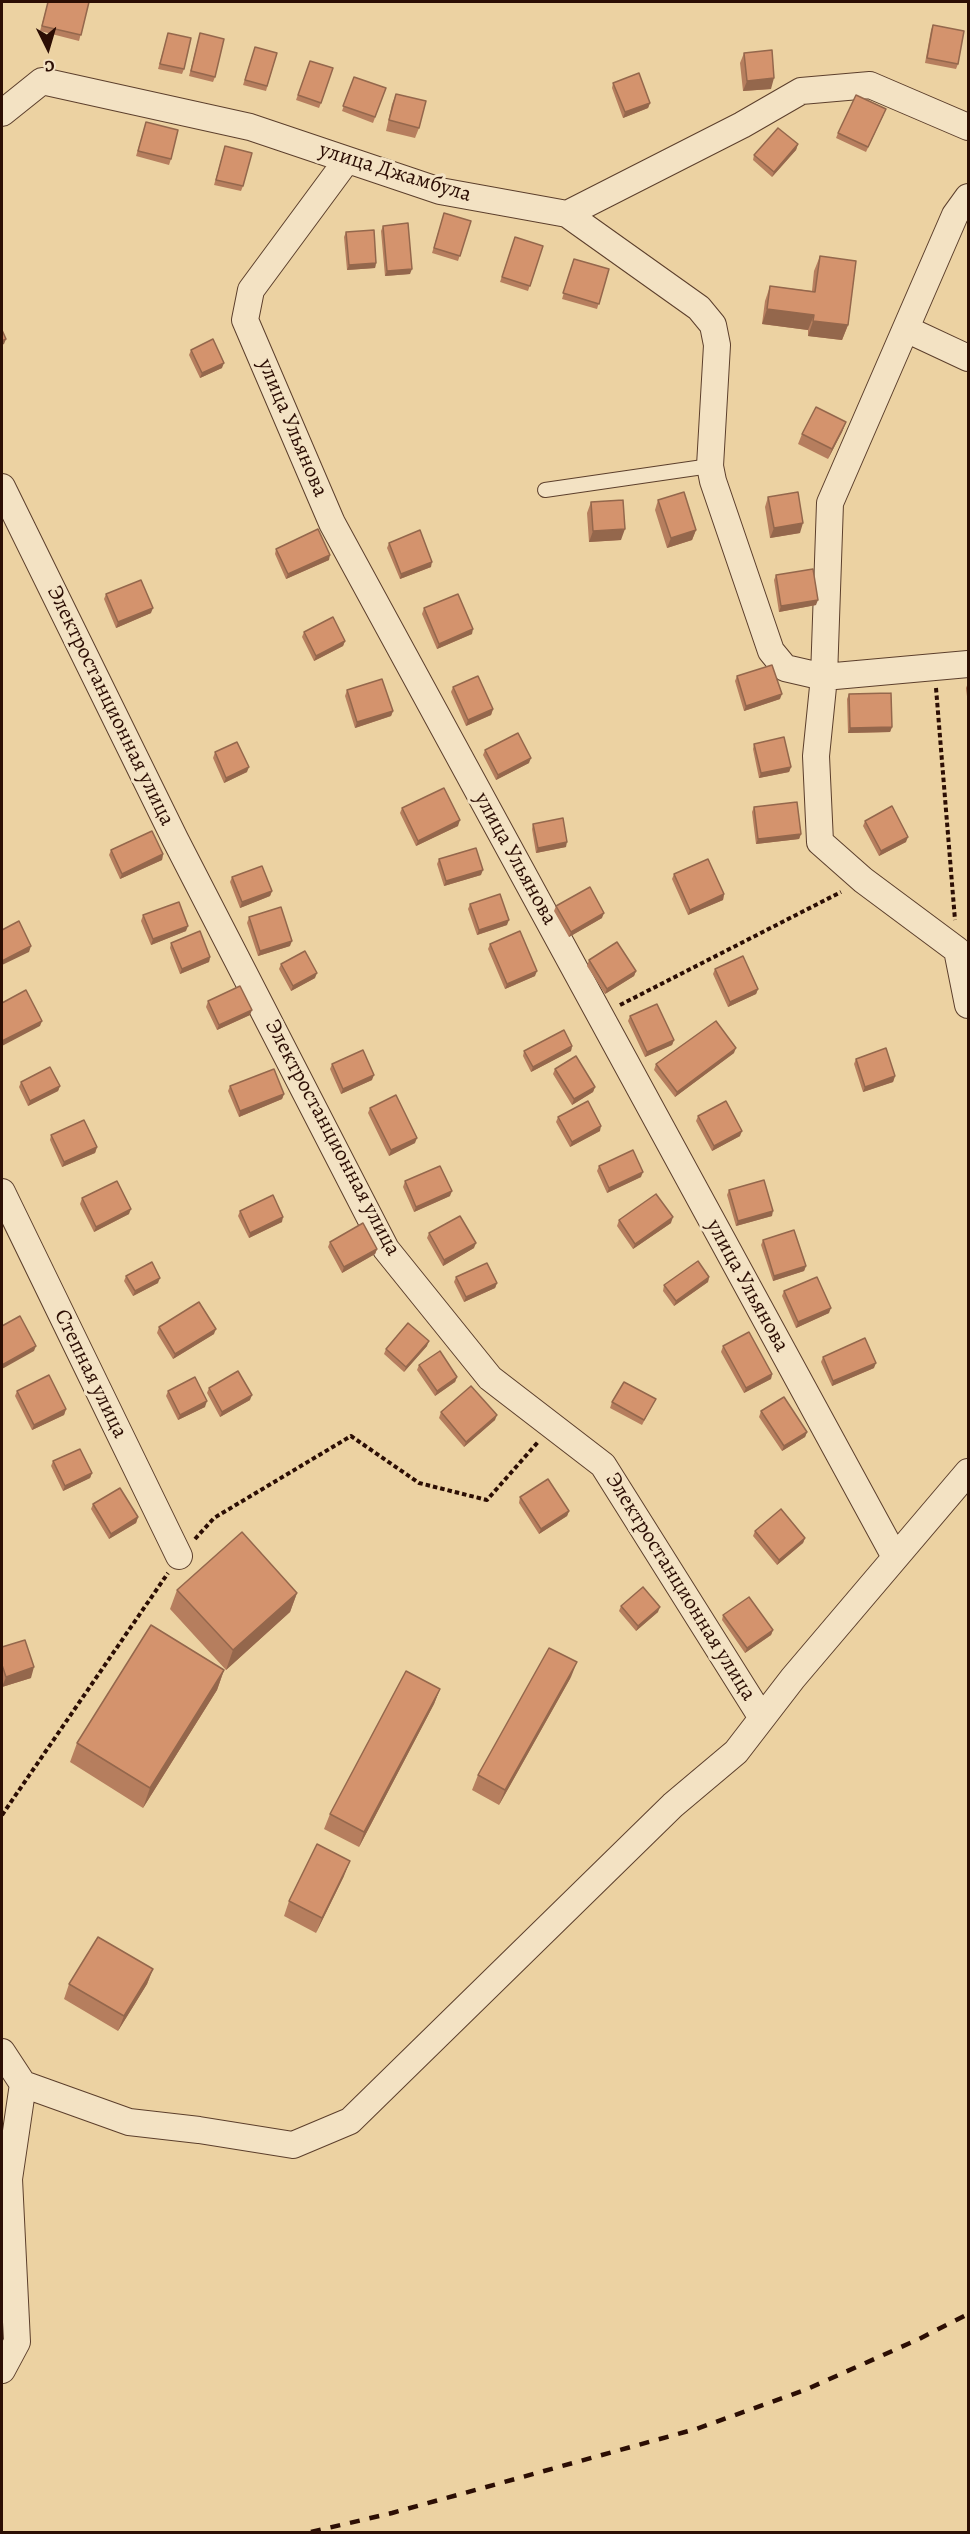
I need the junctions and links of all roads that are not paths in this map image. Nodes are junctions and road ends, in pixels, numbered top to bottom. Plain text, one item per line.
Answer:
1 (2, 113) edge
2 (969, 127) edge
3 (347, 160) junction
4 (969, 197) edge
5 (567, 214) junction
6 (906, 329) junction
7 (969, 358) edge
8 (710, 466) junction
9 (2, 487) edge
10 (544, 490) dead end
11 (969, 664) edge
12 (824, 677) junction
13 (963, 950) edge
14 (969, 1005) edge
15 (2, 1192) edge
16 (969, 1472) edge
17 (179, 1556) road end
18 (895, 1557) junction
19 (762, 1718) junction
20 (2, 2052) edge
21 (23, 2084) junction
22 (5, 2179) edge
23 (2, 2370) edge

1 - 3 street, улица Джамбула
2 - 5 street
3 - 5 street, улица Джамбула
3 - 18 street, улица Ульянова
4 - 6 street
5 - 8 street
6 - 7 street
6 - 12 street
8 - 10 lane
8 - 12 street
9 - 19 street, Электростанционная улица
11 - 12 street
12 - 13 street
13 - 14 street
15 - 17 street, Степная улица
16 - 18 street
18 - 19 street
19 - 21 street
20 - 21 street
21 - 22 street
22 - 23 street

